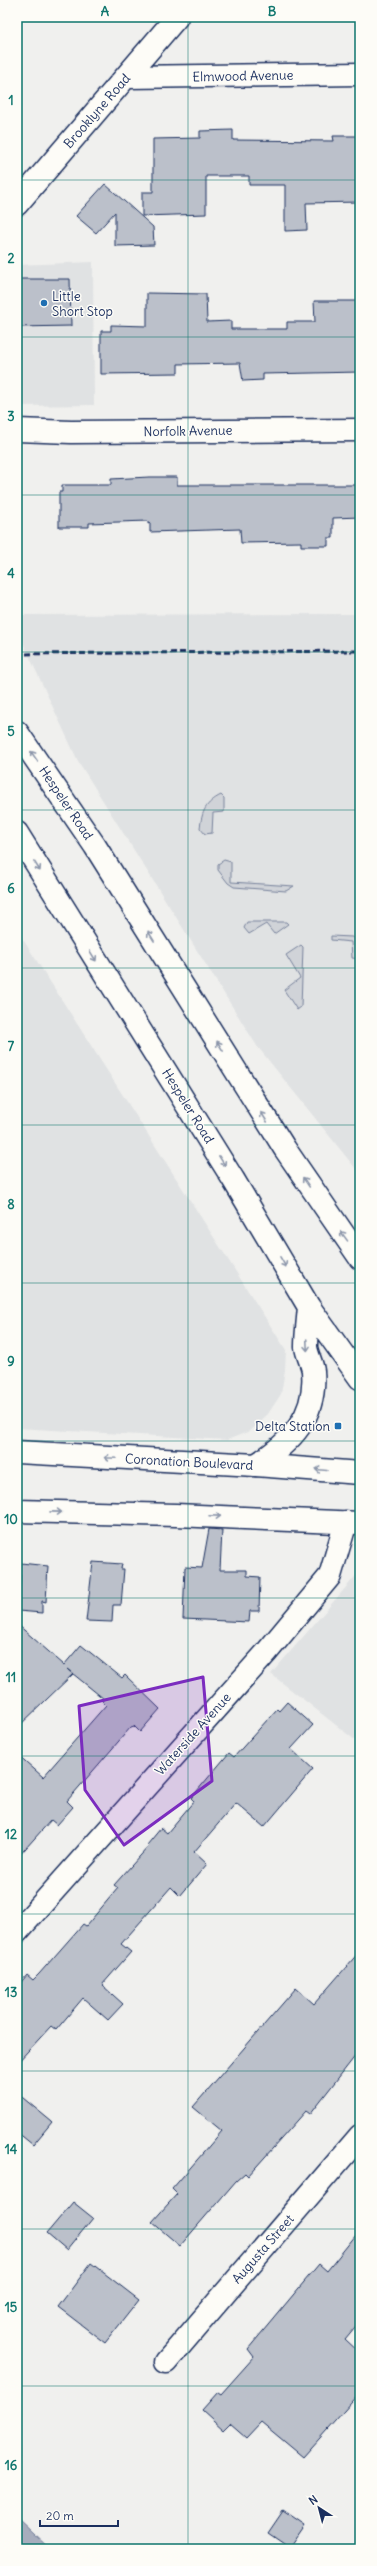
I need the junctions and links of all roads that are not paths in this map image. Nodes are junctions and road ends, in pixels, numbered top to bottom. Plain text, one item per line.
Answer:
1 (177, 17) edge
2 (360, 74) edge
3 (127, 77) junction
4 (17, 204) edge
5 (17, 430) edge
6 (360, 430) edge
7 (17, 732) edge
8 (17, 833) edge
9 (360, 1258) edge
10 (309, 1307) junction
11 (351, 1356) edge
12 (360, 1378) edge
13 (17, 1452) edge
14 (256, 1465) junction
15 (360, 1473) edge
16 (17, 1511) edge
17 (353, 1522) edge
18 (17, 1932) edge
19 (360, 2136) edge
20 (166, 2362) dead end

1 - 3 main road, Brooklyne Road
2 - 3 main road, Elmwood Avenue
3 - 4 main road, Brooklyne Road
5 - 6 main road, Norfolk Avenue
9 -> 7 main road, Hespeler Road
8 -> 10 main road, Hespeler Road
10 - 11 main road, Hespeler Road
10 -> 14 main road
11 - 12 main road, Hespeler Road
14 -> 13 main road, Coronation Boulevard
15 -> 14 main road, Coronation Boulevard
16 -> 17 main road
17 - 18 main road, Waterside Avenue
19 - 20 main road, Augusta Street

